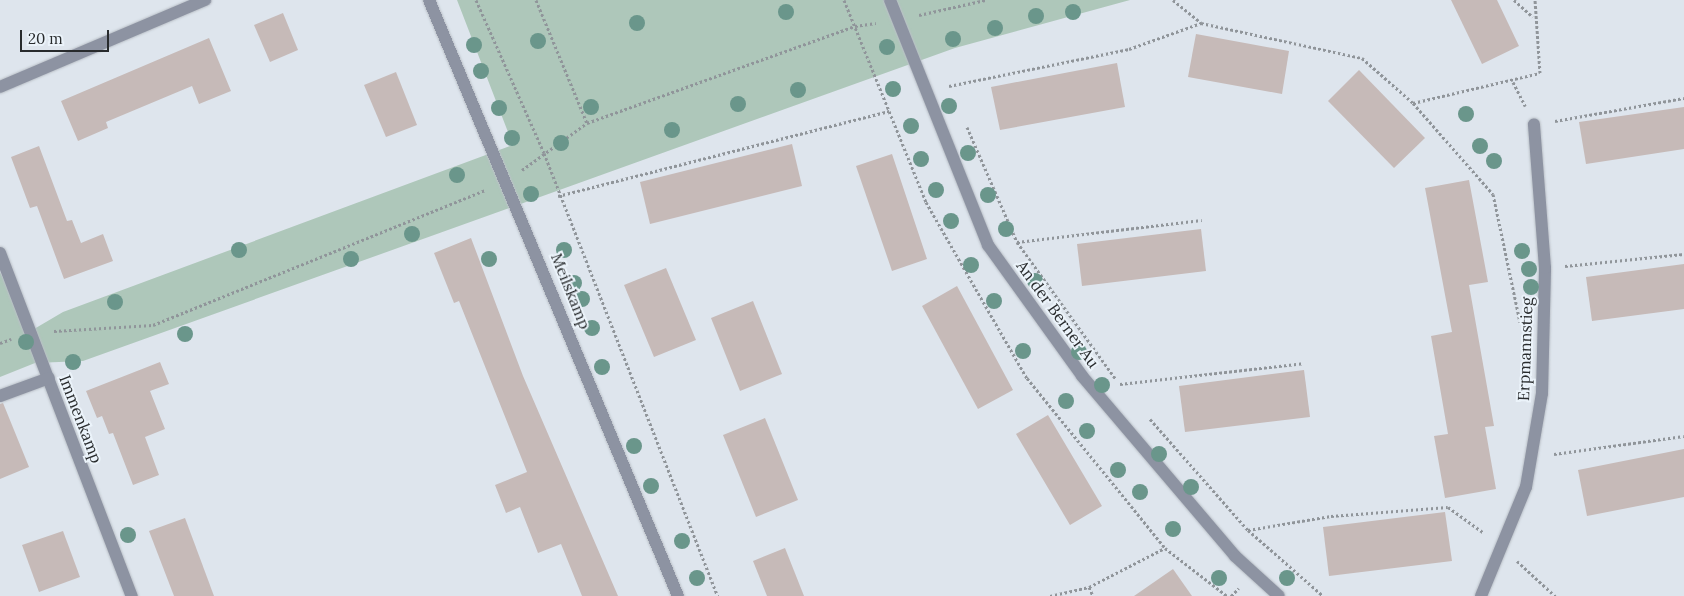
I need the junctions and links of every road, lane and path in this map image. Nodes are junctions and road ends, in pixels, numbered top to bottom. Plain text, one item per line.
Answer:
1 (206, 0) edge
2 (429, 0) edge
3 (476, 0) edge
4 (536, 0) edge
5 (844, 0) edge
6 (890, 0) edge
7 (1173, 0) edge
8 (1514, 0) edge
9 (1535, 0) edge
10 (916, 8) dead end
11 (1533, 17) junction
12 (1201, 23) junction
13 (922, 24) dead end
14 (945, 77) dead end
15 (949, 86) junction
16 (0, 87) edge
17 (953, 95) dead end
18 (1684, 98) edge
19 (1413, 103) junction
20 (889, 111) junction
21 (964, 121) dead end
22 (587, 124) dead end
23 (1534, 124) joint
24 (558, 196) junction
25 (1202, 220) dead end
26 (1017, 242) junction
27 (0, 253) edge
28 (1684, 254) edge
29 (1545, 268) junction
30 (1522, 329) dead end
31 (1302, 363) dead end
32 (48, 378) junction
33 (1120, 384) junction
34 (1126, 392) dead end
35 (0, 396) edge
36 (1145, 414) dead end
37 (1684, 436) edge
38 (1531, 458) junction
39 (1248, 530) junction
40 (1218, 536) junction
41 (1501, 546) junction
42 (1165, 548) junction
43 (1089, 587) junction
44 (132, 596) edge
45 (678, 596) edge
46 (718, 596) edge
47 (1050, 596) edge
48 (1093, 596) edge
49 (1227, 596) edge
50 (1279, 596) edge
51 (1323, 596) edge
52 (1481, 596) edge
53 (1555, 596) edge

1 - 16 street
2 - 45 street, Meilskamp
3 - 24 path
4 - 22 path
5 - 20 path
6 - 40 street, An der Berner Au
7 - 12 path
8 - 11 path
9 - 11 path
10 - 13 path
11 - 19 path
12 - 15 path
12 - 19 path
14 - 15 path
15 - 17 path
18 - 23 path
19 - 30 path
20 - 24 path
20 - 42 path
21 - 26 path
23 - 29 street, Erpmannstieg
24 - 46 path
25 - 26 path
26 - 33 path
27 - 32 street, Immenkamp
28 - 29 path
29 - 38 street, Erpmannstieg
31 - 33 path
32 - 35 street
32 - 44 street, Immenkamp
33 - 34 path
36 - 39 path
37 - 38 path
38 - 41 street, Erpmannstieg
39 - 40 path
39 - 41 path
39 - 51 path
40 - 50 street, An der Berner Au
41 - 52 street, Erpmannstieg
41 - 53 path
42 - 43 path
42 - 49 path
43 - 47 path
43 - 48 path

